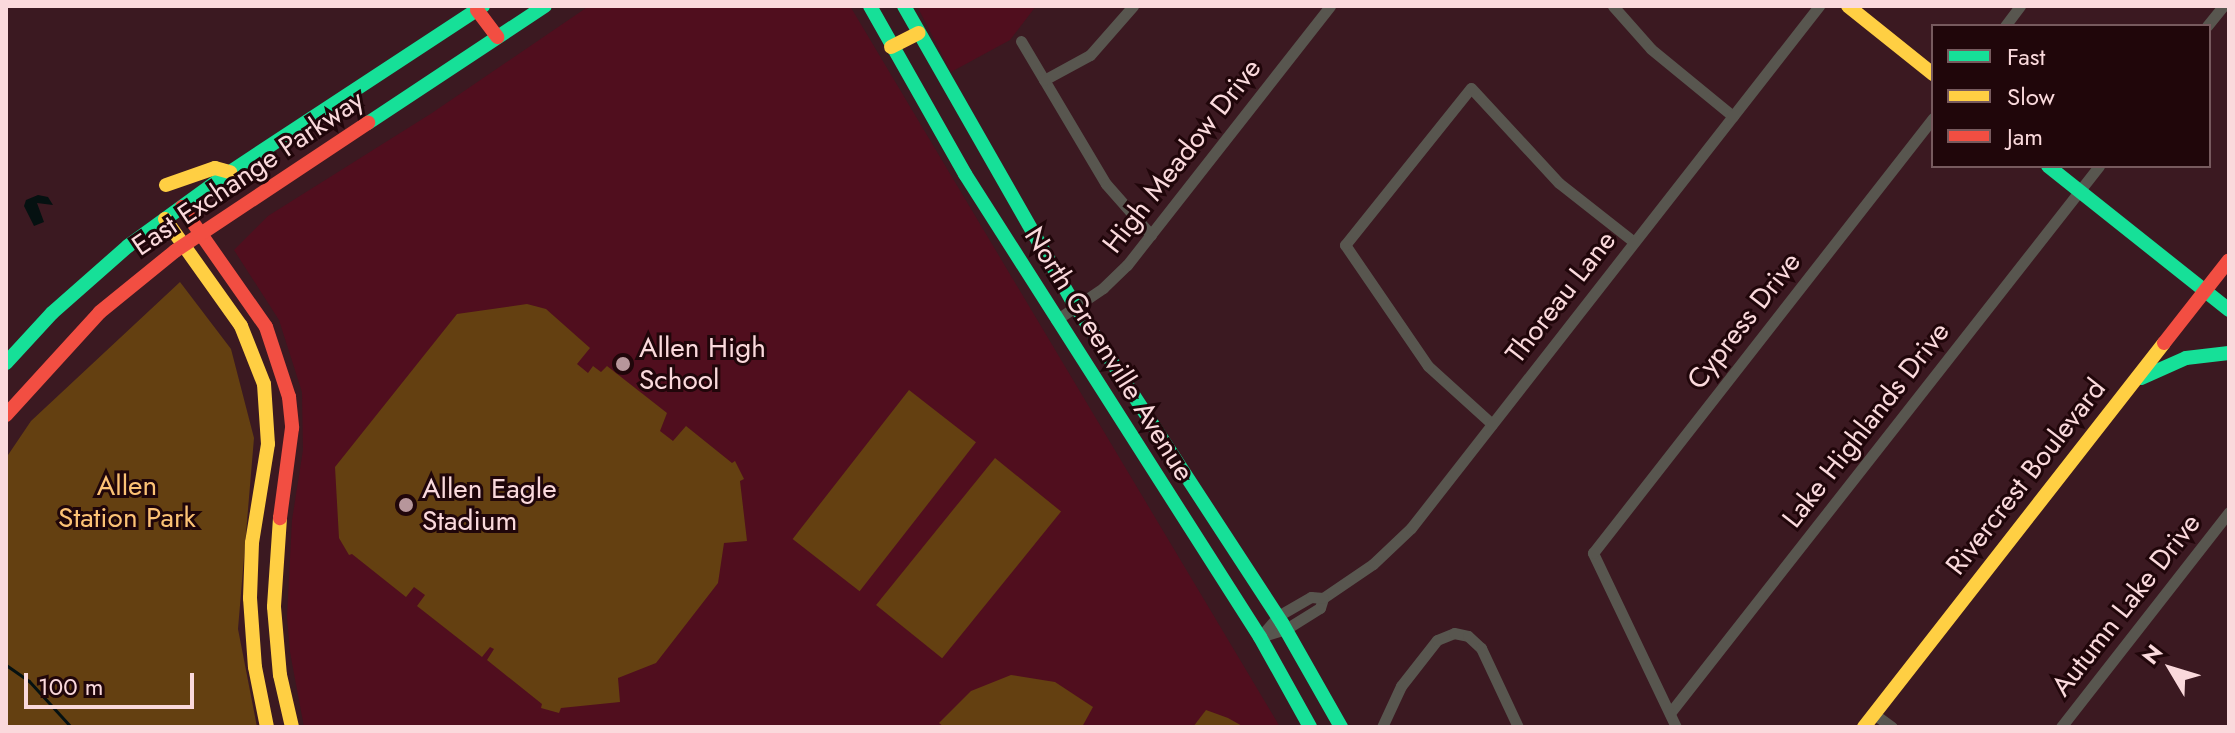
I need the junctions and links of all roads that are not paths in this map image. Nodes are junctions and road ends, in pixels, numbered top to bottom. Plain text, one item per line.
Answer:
1 (545, 6) edge
2 (870, 6) edge
3 (904, 6) edge
4 (1133, 6) edge
5 (1330, 6) edge
6 (1613, 6) edge
7 (1819, 6) edge
8 (1848, 6) edge
9 (2020, 6) edge
10 (2223, 6) edge
11 (480, 8) edge
12 (2006, 24) edge
13 (2209, 24) edge
14 (919, 33) junction
15 (497, 37) junction
16 (1021, 41) dead end
17 (891, 47) junction
18 (1931, 72) edge
19 (1044, 80) junction
20 (1733, 116) junction
21 (1931, 121) edge
22 (2050, 168) edge
23 (2097, 168) edge
24 (230, 172) junction
25 (166, 185) dead end
26 (2079, 191) junction
27 (182, 207) junction
28 (165, 219) junction
29 (200, 233) junction
30 (1151, 235) junction
31 (1634, 242) junction
32 (183, 245) junction
33 (2229, 260) edge
34 (2205, 291) junction
35 (1076, 307) junction
36 (2229, 310) edge
37 (1056, 320) junction
38 (2229, 353) edge
39 (6, 363) edge
40 (2130, 385) junction
41 (6, 415) edge
42 (1492, 424) junction
43 (264, 466) junction
44 (287, 470) junction
45 (2229, 512) edge
46 (1323, 598) junction
47 (1278, 616) junction
48 (1286, 629) junction
49 (1260, 637) junction
50 (1670, 713) junction
51 (1874, 714) junction
52 (267, 727) edge
53 (292, 727) edge
54 (1310, 727) edge
55 (1341, 727) edge
56 (1382, 727) edge
57 (1518, 727) edge
58 (1676, 727) edge
59 (1864, 727) edge
60 (1892, 727) edge
61 (2061, 727) edge

1 - 15 main road, East Exchange Parkway
2 - 17 main road, North Greenville Avenue
3 - 14 main road, North Greenville Avenue
4 - 19 street
5 - 30 street, High Meadow Drive
6 - 20 street
7 - 20 street, Thoreau Lane
8 - 18 main road
9 - 12 street
10 - 13 street
11 - 15 main road
11 - 24 main road, East Exchange Parkway
14 - 17 main road
14 - 35 main road, North Greenville Avenue
15 - 29 main road, East Exchange Parkway
16 - 19 street
17 - 37 main road, North Greenville Avenue
19 - 30 street
20 - 31 street, Thoreau Lane
21 - 50 street, Cypress Drive
22 - 26 main road
23 - 26 street, Lake Highlands Drive
24 - 25 main road
24 - 27 main road, East Exchange Parkway
26 - 34 main road
26 - 50 street, Lake Highlands Drive
27 - 28 main road, East Exchange Parkway
27 - 29 main road
28 - 32 main road
28 - 39 main road, East Exchange Parkway
29 - 32 main road, East Exchange Parkway
29 - 44 main road
30 - 35 street, High Meadow Drive
31 - 42 street, Thoreau Lane
31 - 42 street
32 - 41 main road, East Exchange Parkway
32 - 43 main road
33 - 34 main road, Rivercrest Boulevard
34 - 36 main road
34 - 40 main road, Rivercrest Boulevard
35 - 37 street, High Meadow Drive
35 - 47 main road, North Greenville Avenue
37 - 49 main road, North Greenville Avenue
38 - 40 main road
40 - 51 main road, Rivercrest Boulevard
42 - 46 street, Thoreau Lane
43 - 44 main road
43 - 52 main road
44 - 53 main road
45 - 61 street, Autumn Lake Drive
46 - 47 street, Thoreau Lane
46 - 48 street, Thoreau Lane
47 - 48 main road, North Greenville Avenue
47 - 49 street, Thoreau Lane
48 - 49 street, Thoreau Lane
48 - 55 main road, North Greenville Avenue
49 - 54 main road, North Greenville Avenue
50 - 58 street
51 - 59 main road, Rivercrest Boulevard
51 - 60 street
56 - 57 street

